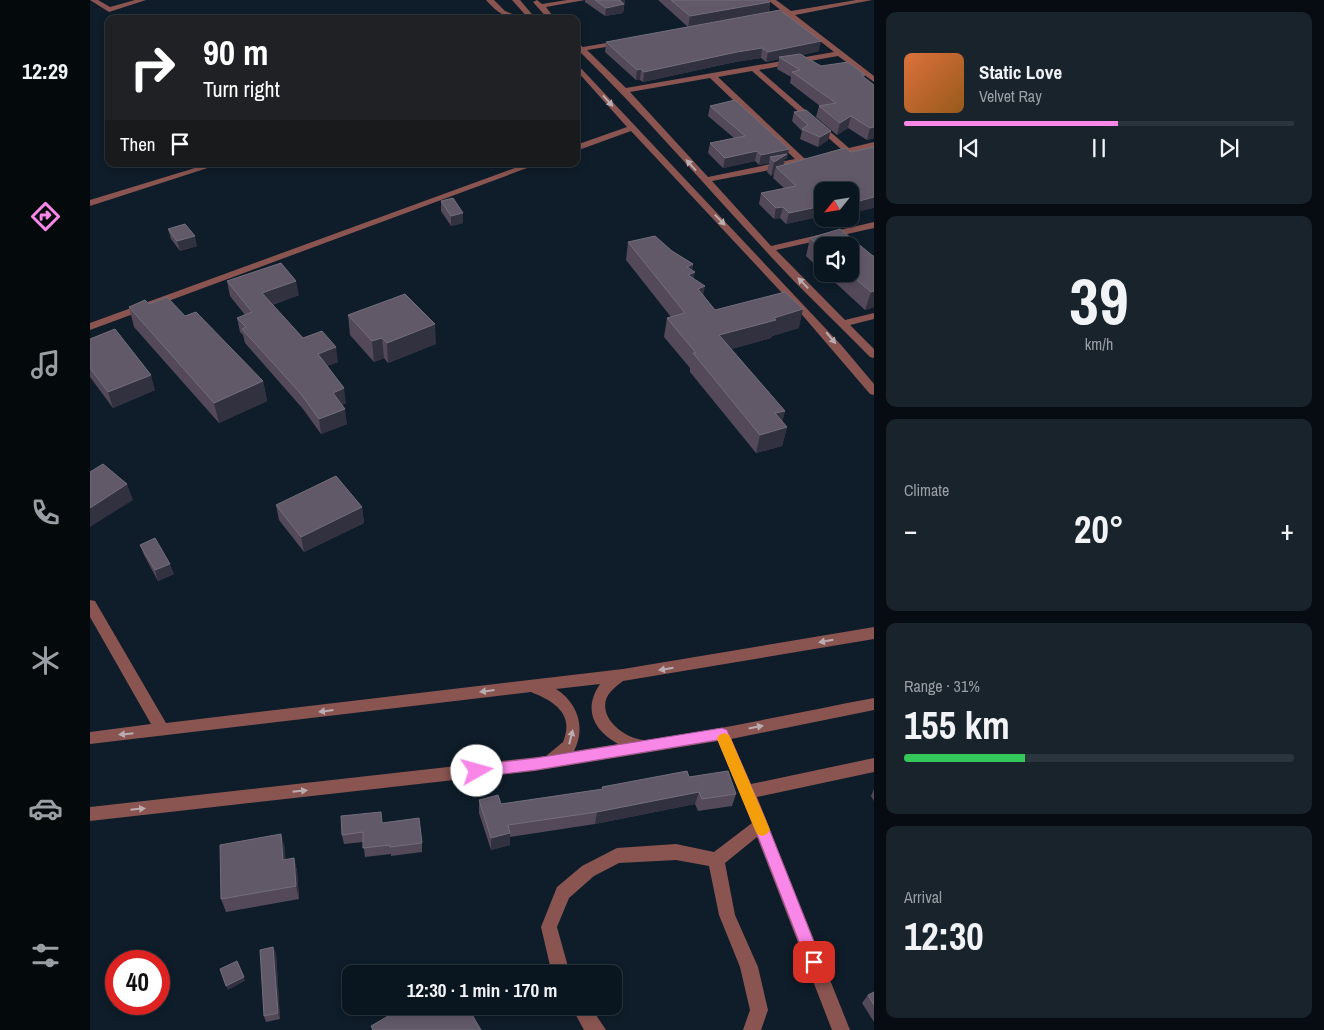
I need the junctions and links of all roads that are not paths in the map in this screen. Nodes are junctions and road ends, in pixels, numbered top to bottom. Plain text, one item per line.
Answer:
1 (94, 0) edge
2 (142, 0) edge
3 (490, 0) edge
4 (516, 0) edge
5 (581, 0) edge
6 (772, 0) edge
7 (868, 0) edge
8 (537, 3) edge
9 (790, 13) junction
10 (509, 15) edge
11 (529, 15) edge
12 (548, 15) edge
13 (762, 18) edge
14 (629, 41) edge
15 (580, 47) edge
16 (580, 49) edge
17 (841, 53) junction
18 (754, 69) junction
19 (580, 70) edge
20 (712, 76) junction
21 (874, 80) edge
22 (624, 91) junction
23 (632, 128) junction
24 (874, 145) edge
25 (580, 147) edge
26 (848, 151) junction
27 (811, 159) junction
28 (206, 167) edge
29 (526, 167) edge
30 (705, 180) junction
31 (90, 203) edge
32 (874, 225) edge
33 (769, 249) junction
34 (874, 316) edge
35 (842, 324) junction
36 (90, 327) edge
37 (874, 356) edge
38 (874, 391) edge
39 (90, 605) edge
40 (874, 633) edge
41 (623, 675) junction
42 (523, 687) junction
43 (874, 704) edge
44 (162, 730) junction
45 (722, 734) junction
46 (90, 738) edge
47 (646, 746) junction
48 (536, 764) junction
49 (874, 765) edge
50 (746, 792) junction
51 (90, 814) edge
52 (761, 825) junction
53 (716, 860) junction
54 (559, 965) edge
55 (585, 1015) edge
56 (597, 1030) edge
57 (752, 1030) edge
58 (841, 1030) edge

1 - 2 street
3 - 10 street
4 - 11 street
5 - 8 street
6 - 9 street
7 - 9 street
8 - 12 street
9 - 13 street
9 - 17 street
14 - 15 street
16 - 22 street
17 - 18 street
17 - 21 street
18 - 20 street
18 - 26 street
19 -> 23 street
20 - 22 street
20 - 27 street
30 -> 22 street
23 - 25 street
23 -> 38 street
24 - 26 street
26 - 27 street
27 - 30 street
28 - 31 street
29 - 36 street
30 - 33 street
32 - 33 street
35 -> 33 street
34 - 35 street
35 - 37 street
39 - 44 street
40 -> 41 street
41 - 42 street
41 - 47 street
42 -> 44 street
48 -> 42 street
45 -> 43 street
44 -> 46 street
45 - 47 street
45 - 50 street
47 - 48 street
51 -> 48 street
49 - 50 street
50 - 52 street
52 - 53 street
52 - 58 street
53 - 54 street
53 - 57 street
55 - 56 street

